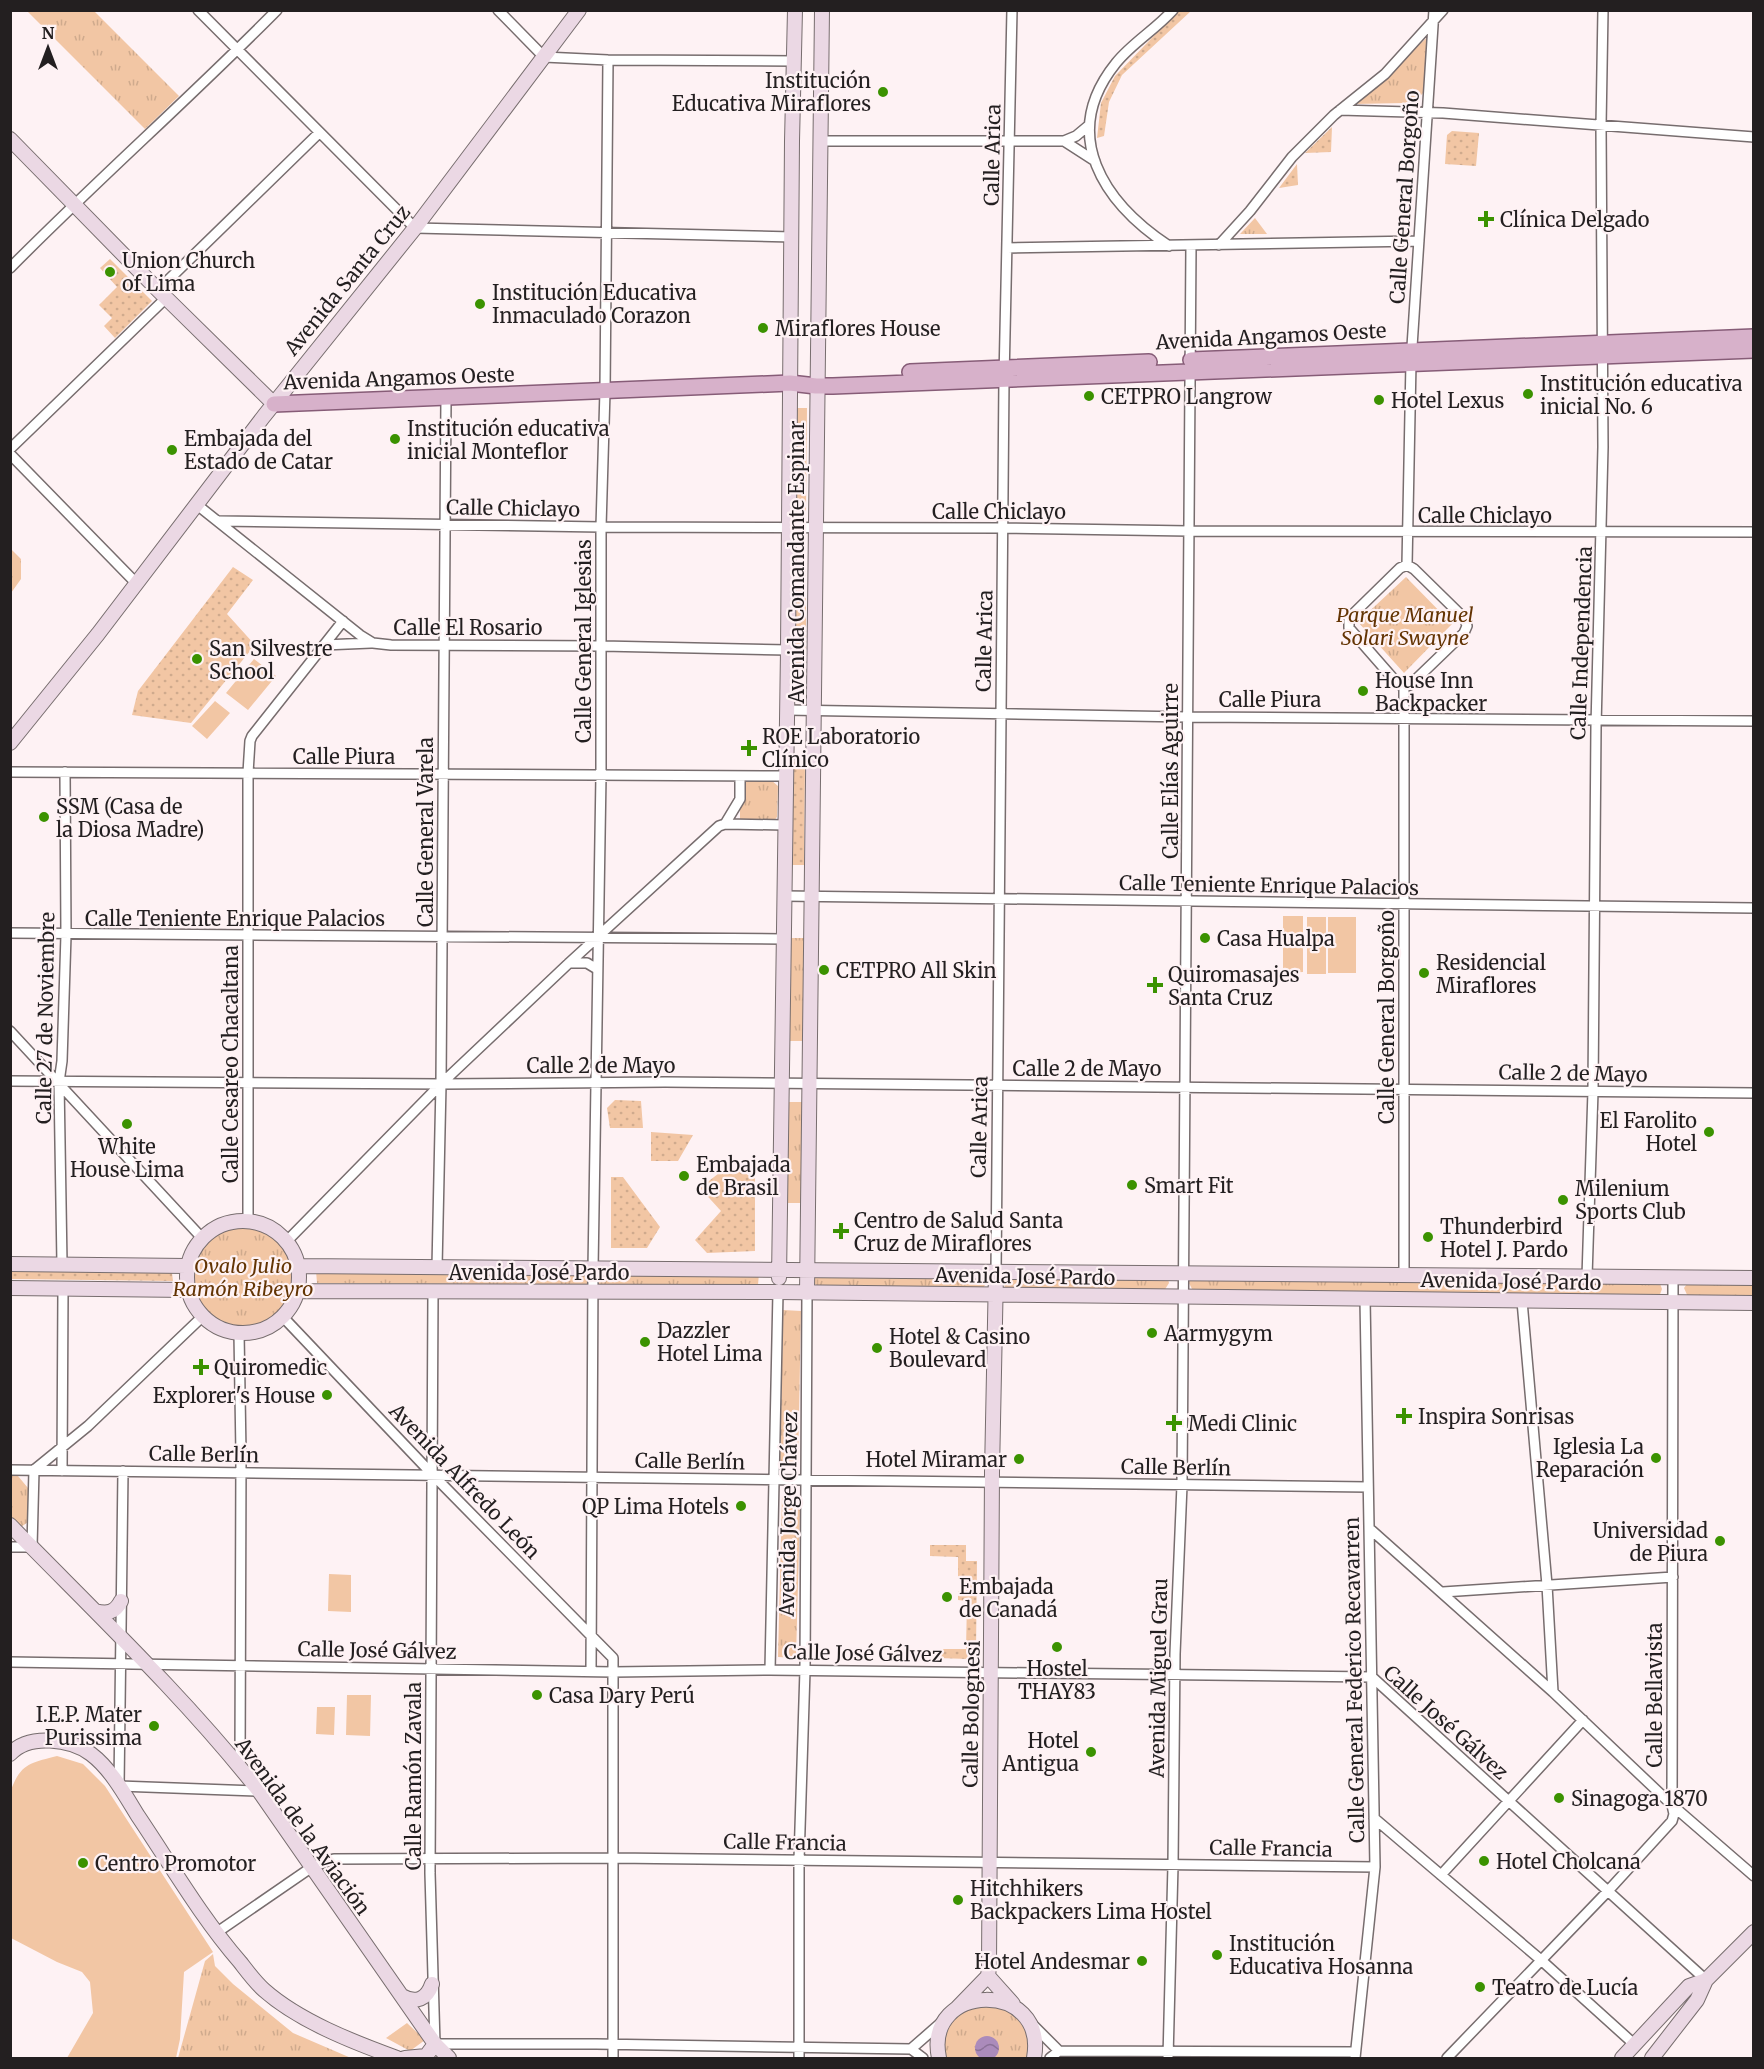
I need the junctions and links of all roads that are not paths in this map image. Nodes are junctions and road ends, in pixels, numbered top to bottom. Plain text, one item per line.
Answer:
1 (198, 10) edge
2 (277, 10) edge
3 (498, 10) edge
4 (579, 10) edge
5 (795, 10) edge
6 (822, 10) edge
7 (1012, 10) edge
8 (1173, 10) edge
9 (1443, 10) edge
10 (1603, 10) edge
11 (1434, 15) edge
12 (238, 50) junction
13 (544, 57) junction
14 (608, 60) junction
15 (794, 61) junction
16 (1340, 110) junction
17 (1428, 112) junction
18 (1088, 126) junction
19 (1601, 126) junction
20 (319, 133) junction
21 (1754, 137) edge
22 (10, 139) edge
23 (1011, 140) junction
24 (819, 141) junction
25 (1064, 141) junction
26 (1095, 161) junction
27 (792, 188) junction
28 (819, 188) junction
29 (74, 204) junction
30 (415, 228) junction
31 (606, 233) junction
32 (793, 237) junction
33 (1419, 241) junction
34 (1191, 245) junction
35 (1219, 245) junction
36 (1169, 246) junction
37 (1007, 248) junction
38 (10, 268) edge
39 (162, 294) junction
40 (1754, 337) edge
41 (1602, 350) junction
42 (1754, 350) edge
43 (1411, 356) junction
44 (1189, 366) junction
45 (1004, 373) junction
46 (816, 381) junction
47 (790, 383) junction
48 (605, 391) junction
49 (446, 398) junction
50 (273, 404) junction
51 (10, 449) edge
52 (10, 454) edge
53 (196, 504) junction
54 (219, 521) junction
55 (245, 521) junction
56 (445, 525) junction
57 (601, 527) junction
58 (789, 527) junction
59 (816, 528) junction
60 (1003, 528) junction
61 (1189, 531) junction
62 (1409, 532) junction
63 (1754, 532) edge
64 (1602, 533) junction
65 (235, 534) junction
66 (1407, 565) junction
67 (136, 583) junction
68 (343, 621) junction
69 (374, 643) junction
70 (324, 645) junction
71 (444, 645) junction
72 (602, 646) junction
73 (788, 651) junction
74 (1404, 687) junction
75 (787, 710) junction
76 (814, 711) junction
77 (1001, 714) junction
78 (1187, 717) junction
79 (1404, 718) junction
80 (1596, 719) junction
81 (1754, 721) edge
82 (10, 743) edge
83 (10, 772) edge
84 (65, 772) junction
85 (248, 773) junction
86 (443, 774) junction
87 (601, 775) junction
88 (740, 776) junction
89 (785, 776) junction
90 (724, 824) junction
91 (785, 825) junction
92 (784, 896) junction
93 (813, 896) junction
94 (1000, 899) junction
95 (1187, 902) junction
96 (1404, 904) junction
97 (1594, 907) junction
98 (1754, 908) edge
99 (616, 920) junction
100 (10, 933) edge
101 (66, 935) junction
102 (248, 936) junction
103 (442, 937) junction
104 (597, 938) junction
105 (618, 938) junction
106 (783, 939) junction
107 (569, 963) junction
108 (597, 969) junction
109 (10, 1031) edge
110 (10, 1081) edge
111 (59, 1082) junction
112 (248, 1083) junction
113 (596, 1083) junction
114 (421, 1084) junction
115 (441, 1084) junction
116 (781, 1084) junction
117 (811, 1084) junction
118 (998, 1085) junction
119 (1186, 1086) junction
120 (1404, 1089) junction
121 (1593, 1091) junction
122 (1754, 1093) edge
123 (427, 1098) junction
124 (248, 1221) junction
125 (202, 1238) junction
126 (286, 1242) junction
127 (10, 1264) edge
128 (62, 1264) junction
129 (187, 1266) junction
130 (298, 1266) junction
131 (437, 1267) junction
132 (593, 1269) junction
133 (779, 1271) junction
134 (808, 1271) junction
135 (996, 1272) junction
136 (1184, 1274) junction
137 (1404, 1275) junction
138 (1587, 1277) junction
139 (1673, 1278) junction
140 (1754, 1278) edge
141 (10, 1288) edge
142 (63, 1289) junction
143 (188, 1290) junction
144 (297, 1292) junction
145 (433, 1292) junction
146 (593, 1292) junction
147 (778, 1292) junction
148 (807, 1293) junction
149 (996, 1296) junction
150 (1184, 1298) junction
151 (1365, 1299) junction
152 (1522, 1301) junction
153 (1673, 1303) junction
154 (1754, 1304) edge
155 (202, 1317) junction
156 (283, 1317) junction
157 (238, 1333) junction
158 (62, 1448) junction
159 (10, 1470) edge
160 (34, 1470) junction
161 (62, 1470) junction
162 (123, 1471) junction
163 (241, 1473) junction
164 (433, 1475) junction
165 (592, 1478) junction
166 (774, 1480) junction
167 (807, 1481) junction
168 (993, 1484) junction
169 (1182, 1485) junction
170 (1368, 1487) junction
171 (10, 1525) edge
172 (1369, 1528) junction
173 (10, 1547) edge
174 (32, 1547) junction
175 (1673, 1577) junction
176 (1547, 1585) junction
177 (1443, 1592) junction
178 (121, 1601) junction
179 (95, 1611) junction
180 (591, 1620) junction
181 (581, 1626) junction
182 (591, 1636) junction
183 (120, 1637) junction
184 (10, 1662) edge
185 (119, 1664) junction
186 (147, 1664) junction
187 (239, 1666) junction
188 (431, 1669) junction
189 (770, 1670) junction
190 (805, 1670) junction
191 (591, 1671) junction
192 (613, 1672) junction
193 (992, 1672) junction
194 (1174, 1674) junction
195 (1372, 1677) junction
196 (1553, 1692) junction
197 (1583, 1720) junction
198 (10, 1754) edge
199 (240, 1767) junction
200 (118, 1786) junction
201 (259, 1791) junction
202 (1508, 1802) junction
203 (1672, 1805) junction
204 (1374, 1818) junction
205 (613, 1858) junction
206 (430, 1860) junction
207 (799, 1860) junction
208 (989, 1862) junction
209 (1173, 1865) junction
210 (312, 1867) junction
211 (1375, 1867) junction
212 (1441, 1875) junction
213 (1754, 1876) edge
214 (1608, 1891) junction
215 (1754, 1932) edge
216 (216, 1933) junction
217 (1541, 1960) junction
218 (988, 1976) junction
219 (1706, 1980) junction
220 (432, 1984) junction
221 (402, 1996) junction
222 (953, 2012) junction
223 (1021, 2013) junction
224 (435, 2044) junction
225 (613, 2044) junction
226 (1634, 2044) junction
227 (799, 2046) junction
228 (911, 2049) junction
229 (1059, 2051) junction
230 (1168, 2055) edge
231 (1355, 2055) edge
232 (397, 2058) edge
233 (405, 2058) edge
234 (449, 2058) edge
235 (613, 2058) edge
236 (799, 2058) edge
237 (922, 2058) edge
238 (939, 2058) edge
239 (1034, 2058) edge
240 (1050, 2058) edge
241 (1447, 2058) edge
242 (1622, 2058) edge
243 (1652, 2058) edge

1 - 12 street
2 - 12 street
3 - 13 street
4 - 13 main road, Avenida Santa Cruz
5 - 15 main road, Avenida Comandante Espinar
6 - 24 main road, Avenida Comandante Espinar
7 - 23 street, Calle Arica
8 - 18 street
9 - 11 street
10 - 19 street, Calle Independencia
11 - 16 street
11 - 17 street, Calle General Borgoño
12 - 20 street
12 - 29 street
13 - 14 street
13 - 30 main road, Avenida Santa Cruz
14 - 15 street
14 - 31 street, Calle General Iglesias
15 - 27 main road, Avenida Comandante Espinar
16 - 17 street
16 - 35 street
17 - 19 street
17 - 33 street, Calle General Borgoño
18 - 25 street
18 - 26 street
19 - 21 street
19 - 41 street, Calle Independencia
20 - 30 street
20 - 39 street
22 - 29 main road, Avenida Angamos Oeste
23 - 24 street
23 - 25 street
23 - 37 street, Calle Arica
24 - 28 main road, Avenida Comandante Espinar
25 - 26 street
26 - 36 street
27 - 28 main road
27 - 32 main road, Avenida Comandante Espinar
28 - 46 main road, Avenida Comandante Espinar
29 - 38 street
29 - 39 main road, Avenida Angamos Oeste
30 - 31 street
30 - 50 main road, Avenida Santa Cruz
31 - 32 street
31 - 48 street, Calle General Iglesias
32 - 47 main road, Avenida Comandante Espinar
33 - 35 street
33 - 43 street, Calle General Borgoño
34 - 35 street
34 - 36 street
34 - 44 street, Calle Elías Aguirre
36 - 37 street
37 - 45 street, Calle Arica
39 - 50 main road, Avenida Angamos Oeste
39 - 51 street
40 - 41 main road, Avenida Angamos Oeste
41 - 42 main road, Avenida Angamos Oeste
41 - 43 main road, Avenida Angamos Oeste
41 - 64 street, Calle Independencia
43 - 44 main road, Avenida Angamos Oeste
43 - 62 street, Calle General Borgoño
44 - 45 main road, Avenida Angamos Oeste
44 - 61 street, Calle Elías Aguirre
45 - 46 main road, Avenida Angamos Oeste
45 - 60 street, Calle Arica
46 - 47 main road, Avenida Angamos Oeste
46 - 59 main road, Avenida Comandante Espinar
47 - 48 main road, Avenida Angamos Oeste
47 - 58 main road, Avenida Comandante Espinar
48 - 49 main road, Avenida Angamos Oeste
48 - 57 street, Calle General Iglesias
49 - 50 main road, Avenida Angamos Oeste
49 - 56 street, Calle General Varela
50 - 53 main road, Avenida Santa Cruz
52 - 67 street
53 - 54 street, Calle El Rosario
53 - 67 main road, Avenida Santa Cruz
54 - 55 street, Calle Chiclayo
54 - 65 street, Calle El Rosario
55 - 56 street, Calle Chiclayo
55 - 65 street
56 - 57 street, Calle Chiclayo
56 - 71 street, Calle General Varela
57 - 58 street, Calle Chiclayo
57 - 72 street, Calle General Iglesias
58 - 59 street, Calle Chiclayo
58 - 73 main road, Avenida Comandante Espinar
59 - 60 street, Calle Chiclayo
59 - 76 main road, Avenida Comandante Espinar
60 - 61 street, Calle Chiclayo
60 - 77 street, Calle Arica
61 - 62 street, Calle Chiclayo
61 - 78 street, Calle Elías Aguirre
62 - 64 street, Calle Chiclayo
62 - 66 street, Calle General Borgoño
63 - 64 street, Calle Chiclayo
64 - 80 street, Calle Independencia
65 - 68 street, Calle El Rosario
66 - 74 street
66 - 74 street
67 - 82 main road, Avenida Santa Cruz
68 - 69 street, Calle El Rosario
68 - 70 street, Calle Cesareo Chacaltana
69 - 70 street
69 - 71 street, Calle El Rosario
70 - 85 street, Calle Cesareo Chacaltana
71 - 72 street, Calle El Rosario
71 - 86 street, Calle General Varela
72 - 73 street, Calle El Rosario
72 - 87 street, Calle General Iglesias
73 - 75 main road, Avenida Comandante Espinar
74 - 79 street, Calle General Borgoño
75 - 76 street, Calle Piura
75 - 89 main road, Avenida Comandante Espinar
76 - 77 street, Calle Piura
76 - 93 main road, Avenida Comandante Espinar
77 - 78 street, Calle Piura
77 - 94 street, Calle Arica
78 - 79 street, Calle Piura
78 - 95 street, Calle Elías Aguirre
79 - 80 street, Calle Piura
79 - 96 street, Calle General Borgoño
80 - 81 street, Calle Piura
80 - 97 street, Calle Independencia
83 - 84 street, Calle Piura
84 - 85 street, Calle Piura
84 - 101 street, Calle 27 de Noviembre
85 - 86 street, Calle Piura
85 - 102 street, Calle Cesareo Chacaltana
86 - 87 street, Calle Piura
86 - 103 street, Calle General Varela
87 - 88 street, Calle Piura
87 - 104 street, Calle General Iglesias
88 - 89 street, Calle Piura
88 - 90 street
89 - 91 main road, Avenida Comandante Espinar
90 - 91 street
90 - 99 street
91 - 92 main road, Avenida Comandante Espinar
92 - 93 street, Calle Teniente Enrique Palacios
92 - 106 main road, Avenida Comandante Espinar
93 - 94 street, Calle Teniente Enrique Palacios
93 - 117 main road, Avenida Comandante Espinar
94 - 95 street, Calle Teniente Enrique Palacios
94 - 118 street, Calle Arica
95 - 96 street, Calle Teniente Enrique Palacios
95 - 119 street, Calle Elías Aguirre
96 - 97 street, Calle Teniente Enrique Palacios
96 - 120 street, Calle General Borgoño
97 - 98 street, Calle Teniente Enrique Palacios
97 - 121 street, Calle Independencia
99 - 104 street
99 - 105 street
100 - 101 street, Calle Teniente Enrique Palacios
101 - 102 street, Calle Teniente Enrique Palacios
101 - 111 street, Calle 27 de Noviembre
102 - 103 street, Calle Teniente Enrique Palacios
102 - 112 street, Calle Cesareo Chacaltana
103 - 104 street, Calle Teniente Enrique Palacios
103 - 115 street, Calle General Varela
104 - 105 street, Calle Teniente Enrique Palacios
104 - 107 street
104 - 108 street, Calle General Iglesias
105 - 106 street, Calle Teniente Enrique Palacios
106 - 116 main road, Avenida Comandante Espinar
107 - 108 street
107 - 115 street
108 - 113 street, Calle General Iglesias
109 - 111 street
110 - 111 street, Calle 2 de Mayo
111 - 112 street, Calle 2 de Mayo
111 - 125 street
111 - 128 street, Calle 27 de Noviembre
112 - 114 street, Calle 2 de Mayo
112 - 124 street, Calle Cesareo Chacaltana
113 - 115 street, Calle 2 de Mayo
113 - 116 street, Calle 2 de Mayo
113 - 132 street, Calle General Iglesias
114 - 115 street, Calle 2 de Mayo
114 - 123 street
115 - 123 street
115 - 131 street, Calle General Varela
116 - 117 street, Calle 2 de Mayo
116 - 133 main road, Avenida Comandante Espinar
117 - 118 street, Calle 2 de Mayo
117 - 134 main road, Avenida Comandante Espinar
118 - 119 street, Calle 2 de Mayo
118 - 135 street, Calle Arica
119 - 120 street, Calle 2 de Mayo
119 - 136 street, Calle Elías Aguirre
120 - 121 street, Calle 2 de Mayo
120 - 137 street, Calle General Borgoño
121 - 122 street, Calle 2 de Mayo
121 - 138 street, Calle Independencia
123 - 126 street
124 - 125 main road
124 - 126 main road
125 - 129 main road
126 - 130 main road
127 - 128 main road
128 - 129 main road
129 - 143 main road
130 - 131 main road, Avenida José Pardo
130 - 144 main road
131 - 132 main road, Avenida José Pardo
132 - 133 main road, Avenida José Pardo
132 - 146 street, Calle General Iglesias
133 - 134 main road, Avenida José Pardo
133 - 147 main road, Avenida Comandante Espinar
134 - 135 main road, Avenida José Pardo
134 - 148 main road, Avenida Comandante Espinar
135 - 136 main road, Avenida José Pardo
135 - 149 main road, Calle Bolognesi
136 - 137 main road, Avenida José Pardo
136 - 150 street, Calle Elías Aguirre
137 - 138 main road, Avenida José Pardo
138 - 139 main road, Avenida José Pardo
139 - 140 main road, Avenida José Pardo
139 - 153 street, Calle Bellavista
141 - 142 main road
142 - 143 main road
142 - 158 street
143 - 155 main road
144 - 145 main road, Avenida José Pardo
144 - 156 main road
145 - 146 main road, Avenida José Pardo
145 - 164 street, Calle Ramón Zavala
146 - 147 main road, Avenida José Pardo
146 - 165 street, Calle General Iglesias
147 - 148 main road, Avenida José Pardo
147 - 166 street, Avenida Jorge Chávez
148 - 149 main road, Avenida José Pardo
148 - 167 street, Avenida Jorge Chávez
149 - 150 main road, Avenida José Pardo
149 - 168 main road, Calle Bolognesi
150 - 151 main road, Avenida José Pardo
150 - 169 street, Avenida Miguel Grau
151 - 152 main road, Avenida José Pardo
151 - 170 street, Calle General Federico Recavarren
152 - 153 main road, Avenida José Pardo
152 - 176 street
153 - 154 main road, Avenida José Pardo
153 - 175 street, Calle Bellavista
155 - 157 main road
155 - 158 street
156 - 157 main road
156 - 164 street, Avenida Alfredo León
157 - 163 street
158 - 160 street
158 - 161 street
159 - 160 street, Calle Berlín
160 - 161 street, Calle Berlín
160 - 174 street
161 - 162 street, Calle Berlín
162 - 163 street, Calle Berlín
162 - 178 street
163 - 164 street, Calle Berlín
163 - 187 street
164 - 165 street, Calle Berlín
164 - 181 street, Avenida Alfredo León
164 - 188 street, Calle Ramón Zavala
165 - 166 street, Calle Berlín
165 - 180 street, Calle General Iglesias
166 - 167 street, Calle Berlín
166 - 189 street, Avenida Jorge Chávez
167 - 168 street, Calle Berlín
167 - 190 street, Avenida Jorge Chávez
168 - 169 street, Calle Berlín
168 - 193 main road, Calle Bolognesi
169 - 170 street, Calle Berlín
169 - 194 street, Avenida Miguel Grau
170 - 172 street, Calle General Federico Recavarren
171 - 174 main road, Avenida de la Aviación
172 - 177 street
172 - 195 street, Calle General Federico Recavarren
173 - 174 street
174 - 179 main road, Avenida de la Aviación
175 - 176 street
175 - 203 street, Calle Bellavista
176 - 177 street
176 - 196 street
177 - 196 street
178 - 179 main road
178 - 183 street
179 - 183 main road, Avenida de la Aviación
180 - 181 street
180 - 182 street, Calle General Iglesias
181 - 182 street, Avenida Alfredo León
182 - 191 street, Calle General Iglesias
182 - 192 street, Avenida Alfredo León
183 - 185 street
183 - 186 main road, Avenida de la Aviación
184 - 185 street, Calle José Gálvez
185 - 186 street, Calle José Gálvez
185 - 200 street
186 - 187 street, Calle José Gálvez
186 - 199 main road, Avenida de la Aviación
187 - 188 street, Calle José Gálvez
187 - 199 street
188 - 191 street, Calle José Gálvez
188 - 206 street, Calle Ramón Zavala
189 - 190 street, Calle José Gálvez
189 - 192 street, Calle José Gálvez
190 - 193 street, Calle José Gálvez
190 - 207 street, Avenida Jorge Chávez
191 - 192 street, Calle José Gálvez
192 - 205 street
193 - 194 street, Calle José Gálvez
193 - 208 main road, Calle Bolognesi
194 - 195 street, Calle José Gálvez
194 - 209 street, Avenida Miguel Grau
195 - 202 street, Calle José Gálvez
195 - 204 street, Calle General Federico Recavarren
196 - 197 street
197 - 202 street
197 - 203 street
198 - 200 main road
199 - 201 main road, Avenida de la Aviación
200 - 201 street
200 - 216 main road
201 - 210 main road, Avenida de la Aviación
202 - 212 street
202 - 214 street, Calle José Gálvez
203 - 213 street
203 - 214 street, Calle Bellavista
204 - 211 street, Calle General Federico Recavarren
204 - 212 street
205 - 206 street, Calle Francia
205 - 207 street, Calle Francia
205 - 225 street
206 - 210 street, Calle Francia
206 - 220 street, Calle Ramón Zavala
207 - 208 street, Calle Francia
207 - 227 street, Avenida Jorge Chávez
208 - 209 street, Calle Francia
208 - 218 main road, Calle Bolognesi
209 - 211 street, Calle Francia
209 - 230 street, Avenida Miguel Grau
210 - 216 street, Calle Francia
210 - 221 main road, Avenida de la Aviación
211 - 231 street, Calle General Federico Recavarren
212 - 217 street
214 - 217 street, Calle Bellavista
214 - 219 street, Calle José Gálvez
215 - 219 main road
216 - 232 main road
217 - 226 street
217 - 241 street, Calle Bellavista
218 - 222 main road
218 - 223 main road
219 - 226 main road
219 - 243 main road
220 - 221 main road
220 - 224 street, Calle Ramón Zavala
221 - 224 main road, Avenida de la Aviación
222 - 223 main road
222 - 228 street
222 - 238 main road
223 - 229 street
223 - 239 main road
224 - 225 street
224 - 233 main road
224 - 234 main road, Avenida de la Aviación
225 - 227 street
225 - 235 street
226 - 242 main road
227 - 228 street
227 - 236 street, Avenida Jorge Chávez
228 - 237 street
229 - 230 street
229 - 240 street
230 - 231 street

